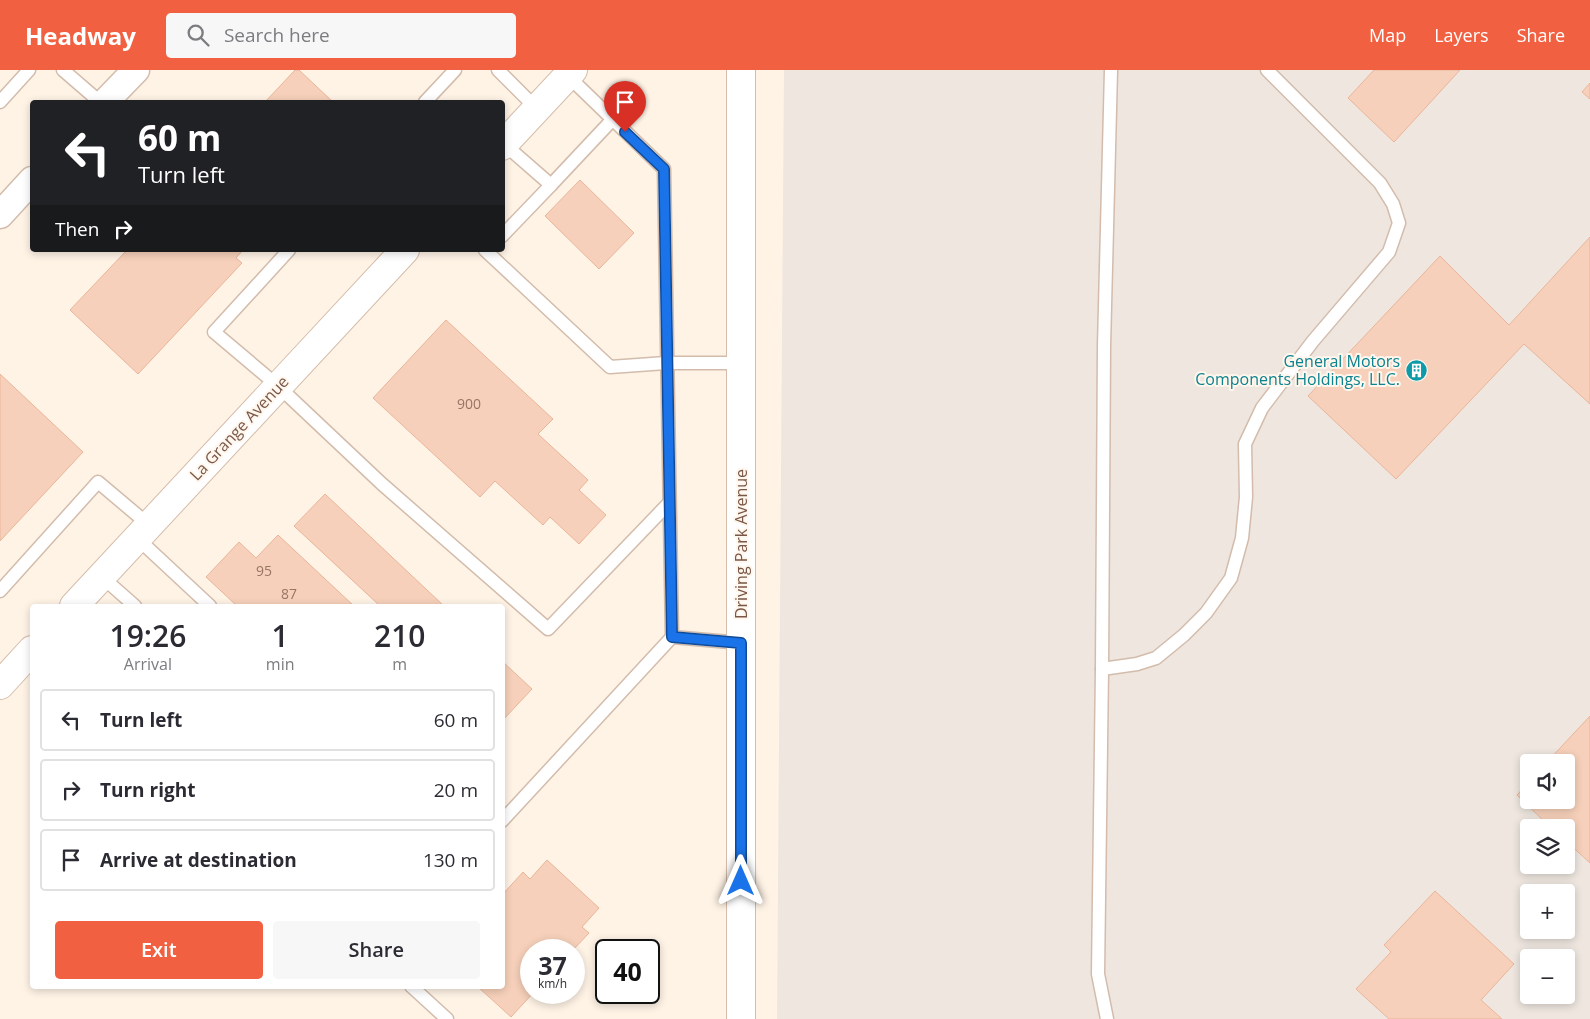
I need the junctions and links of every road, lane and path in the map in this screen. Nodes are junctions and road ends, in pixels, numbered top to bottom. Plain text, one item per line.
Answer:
1 (29, 70) edge
2 (63, 70) edge
3 (136, 70) edge
4 (455, 70) edge
5 (498, 70) edge
6 (741, 70) edge
7 (1111, 70) edge
8 (1267, 70) edge
9 (570, 73) edge
10 (98, 100) edge
11 (107, 100) edge
12 (427, 100) edge
13 (0, 102) edge
14 (537, 109) junction
15 (613, 120) junction
16 (505, 143) edge
17 (505, 147) edge
18 (30, 182) edge
19 (551, 185) junction
20 (0, 215) edge
21 (505, 233) edge
22 (288, 252) edge
23 (403, 252) edge
24 (488, 252) edge
25 (666, 363) junction
26 (741, 363) junction
27 (278, 386) junction
28 (669, 503) junction
29 (143, 532) junction
30 (102, 576) junction
31 (0, 591) edge
32 (76, 604) edge
33 (134, 604) edge
34 (208, 604) edge
35 (672, 637) junction
36 (741, 643) junction
37 (30, 652) edge
38 (1102, 669) junction
39 (0, 685) edge
40 (505, 818) edge
41 (414, 989) edge
42 (447, 1019) edge
43 (741, 1019) edge
44 (1107, 1019) edge

1 - 13 lane
2 - 10 lane
3 - 11 street
4 - 12 lane
5 - 14 lane
6 - 26 street, Driving Park Avenue
7 - 38 lane
8 - 38 lane
9 - 14 street
9 - 15 lane
14 - 16 street
15 - 19 lane
15 - 25 lane
17 - 19 lane
18 - 20 street
19 - 21 lane
22 - 27 lane
23 - 27 street, La Grange Avenue
24 - 25 lane
25 - 26 lane
25 - 28 lane
26 - 36 street, Driving Park Avenue
27 - 28 lane
27 - 29 street, La Grange Avenue
28 - 35 lane
29 - 30 street, La Grange Avenue
29 - 31 lane
29 - 34 lane
30 - 32 street, La Grange Avenue
30 - 33 lane
35 - 36 lane
35 - 40 lane
36 - 43 street, Driving Park Avenue
37 - 39 street
38 - 44 lane
41 - 42 lane

